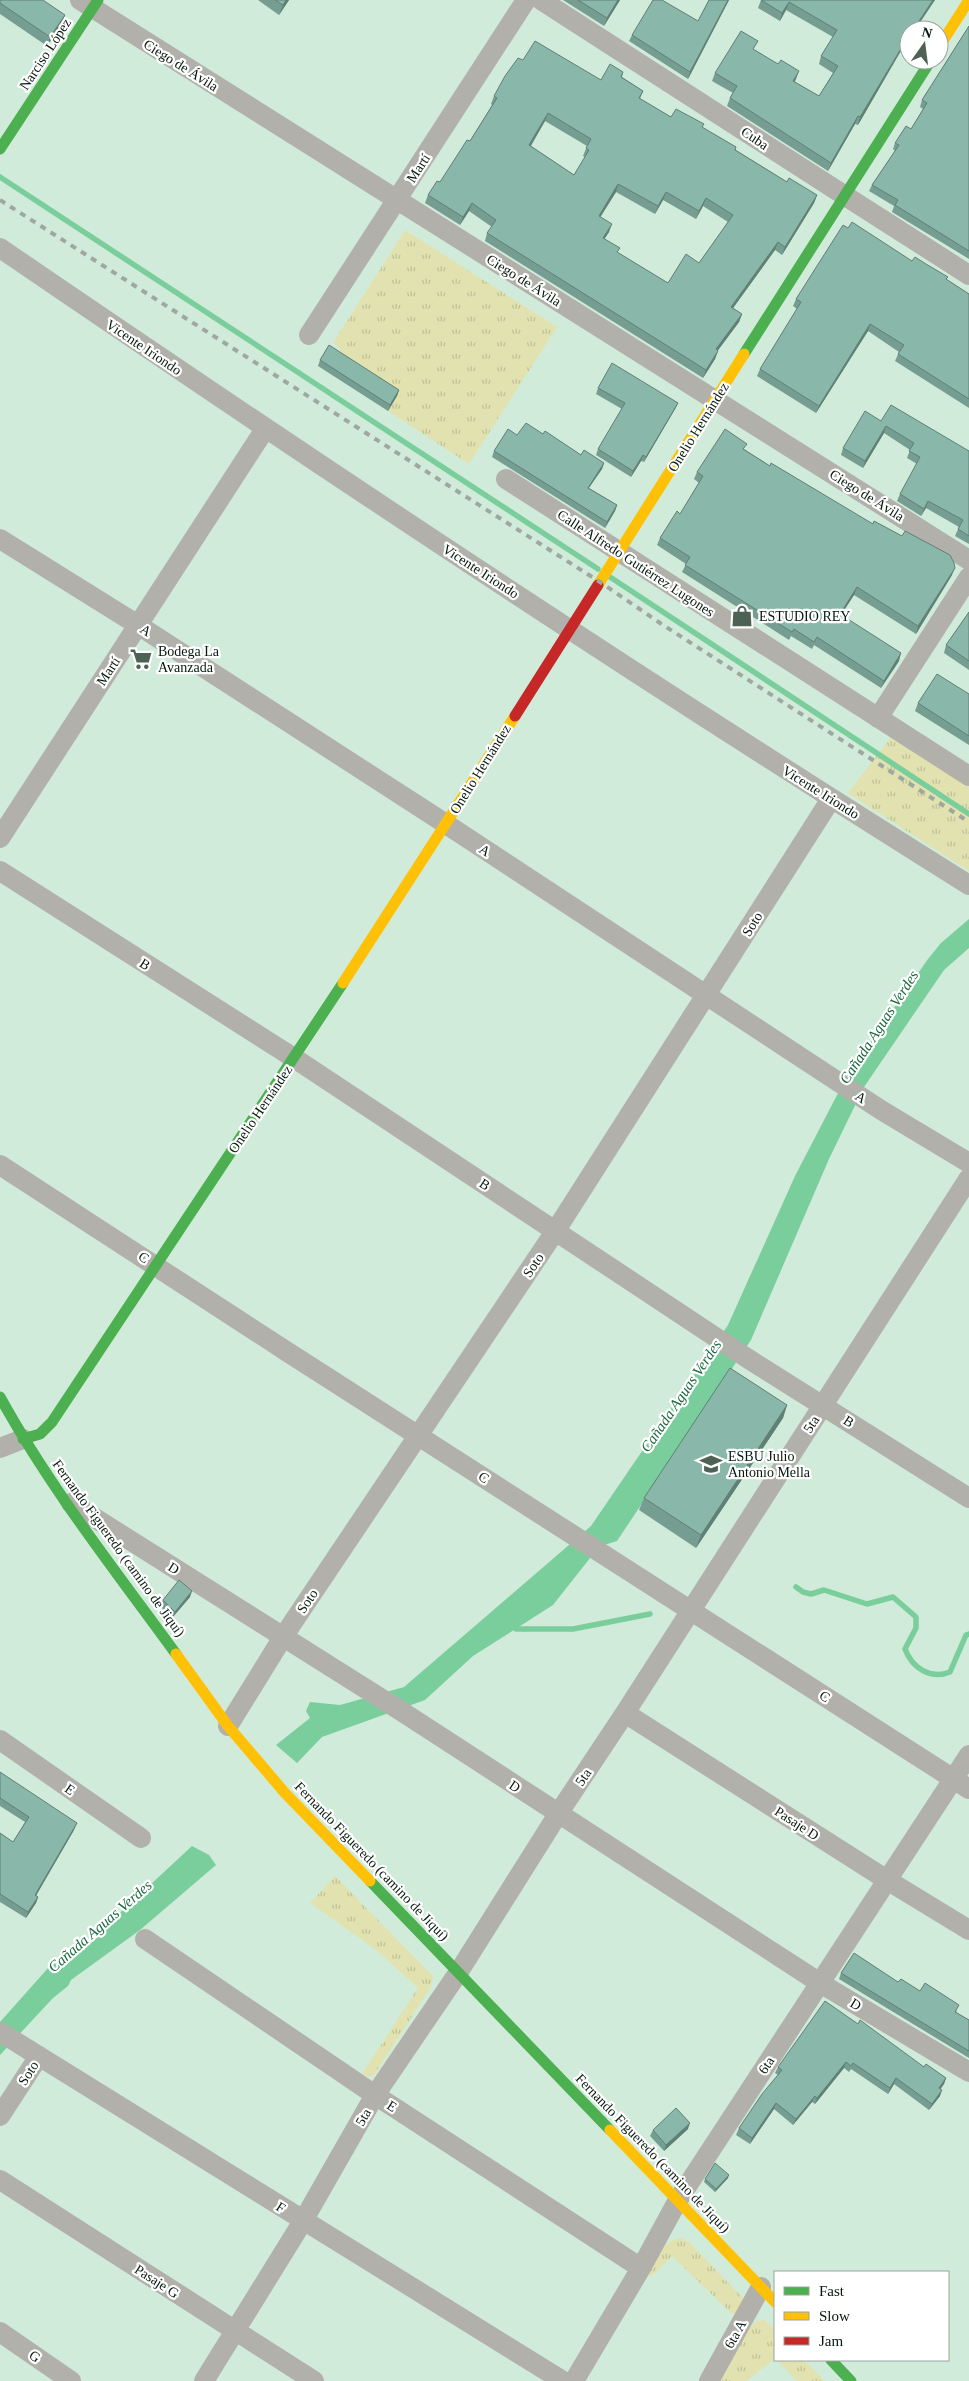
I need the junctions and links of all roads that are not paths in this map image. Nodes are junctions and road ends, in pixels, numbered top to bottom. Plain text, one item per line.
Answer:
1 (526, 0) edge
2 (541, 0) edge
3 (969, 0) edge
4 (90, 3) edge
5 (949, 31) edge
6 (925, 70) edge
7 (0, 149) edge
8 (846, 194) junction
9 (397, 200) junction
10 (0, 248) edge
11 (969, 275) edge
12 (309, 335) dead end
13 (715, 400) junction
14 (265, 429) junction
15 (506, 479) dead end
16 (0, 539) edge
17 (616, 556) junction
18 (969, 560) edge
19 (969, 576) edge
20 (138, 625) junction
21 (569, 628) junction
22 (878, 718) junction
23 (969, 776) edge
24 (831, 799) junction
25 (446, 824) junction
26 (0, 838) edge
27 (0, 871) edge
28 (969, 885) edge
29 (708, 995) junction
30 (294, 1058) junction
31 (969, 1163) edge
32 (0, 1165) edge
33 (969, 1178) edge
34 (556, 1230) junction
35 (156, 1265) junction
36 (0, 1396) edge
37 (823, 1404) junction
38 (0, 1415) edge
39 (418, 1434) junction
40 (10, 1440) edge
41 (63, 1498) junction
42 (969, 1498) edge
43 (692, 1610) junction
44 (283, 1637) junction
45 (625, 1713) junction
46 (228, 1726) junction
47 (0, 1740) edge
48 (969, 1755) edge
49 (961, 1784) edge
50 (558, 1814) junction
51 (141, 1838) dead end
52 (887, 1880) junction
53 (969, 1930) edge
54 (146, 1939) dead end
55 (458, 1973) junction
56 (820, 1982) junction
57 (0, 2032) edge
58 (39, 2056) junction
59 (969, 2072) edge
60 (375, 2095) junction
61 (0, 2116) edge
62 (0, 2180) edge
63 (678, 2200) junction
64 (303, 2221) junction
65 (641, 2268) junction
66 (761, 2287) junction
67 (774, 2301) edge
68 (0, 2332) edge
69 (235, 2332) junction
70 (832, 2361) edge
71 (70, 2381) edge
72 (204, 2381) edge
73 (314, 2381) edge
74 (563, 2381) edge
75 (574, 2381) edge
76 (709, 2381) edge
77 (851, 2381) edge

1 - 9 street, Martí
2 - 8 street, Cuba
3 - 5 street
4 - 7 street, Narciso López
4 - 9 street, Ciego de Ávila
6 - 8 street, Onelio Hernández
8 - 11 street, Cuba
8 - 13 street, Onelio Hernández
9 - 12 street, Martí
9 - 13 street, Ciego de Ávila
10 - 14 street, Vicente Iriondo
13 - 17 street, Onelio Hernández
13 - 18 street, Ciego de Ávila
14 - 20 street, Martí
14 - 21 street, Vicente Iriondo
15 - 17 street, Calle Alfredo Gutiérrez Lugones
16 - 20 street, A
17 - 21 street, Onelio Hernández
17 - 22 street, Calle Alfredo Gutiérrez Lugones
19 - 22 street
20 - 25 street, A
20 - 26 street, Martí
21 - 24 street, Vicente Iriondo
21 - 25 street, Onelio Hernández
22 - 23 street, Calle Alfredo Gutiérrez Lugones
24 - 28 street, Vicente Iriondo
24 - 29 street, Soto
25 - 29 street, A
25 - 30 street, Onelio Hernández
27 - 30 street, B
29 - 31 street, A
29 - 34 street, Soto
30 - 34 street, B
30 - 35 street, Onelio Hernández
32 - 35 street, C
33 - 37 street, 5ta
34 - 37 street, B
34 - 39 street, Soto
35 - 39 street, C
35 - 40 street, Onelio Hernández
36 - 40 street, Fernando Figueredo (camino de Jiquí)
37 - 42 street, B
37 - 43 street, 5ta
38 - 40 street
39 - 43 street, C
39 - 44 street, Soto
40 - 41 street, Fernando Figueredo (camino de Jiquí)
41 - 44 street, D
41 - 46 street, Fernando Figueredo (camino de Jiquí)
43 - 45 street, 5ta
43 - 49 street, C
44 - 46 street, Soto
44 - 50 street, D
45 - 50 street, 5ta
45 - 52 street, Pasaje D
46 - 55 street, Fernando Figueredo (camino de Jiquí)
47 - 51 street, E
48 - 49 street, 6ta
49 - 52 street, 6ta
50 - 55 street, 5ta
50 - 56 street, D
52 - 53 street, Pasaje D
52 - 56 street, 6ta
54 - 60 street, E
55 - 60 street, 5ta
55 - 63 street, Fernando Figueredo (camino de Jiquí)
56 - 59 street, D
56 - 63 street, 6ta
57 - 58 street, F
58 - 61 street, Soto
58 - 64 street, F
60 - 64 street, 5ta
60 - 65 street, E
62 - 69 street, Pasaje G
63 - 65 street, 6ta
63 - 66 street, Fernando Figueredo (camino de Jiquí)
64 - 69 street, 5ta
64 - 74 street, F
65 - 75 street, 6ta
66 - 67 street, Fernando Figueredo (camino de Jiquí)
66 - 76 street, 6ta A
68 - 71 street, G
69 - 72 street, 5ta
69 - 73 street, Pasaje G
70 - 77 street

